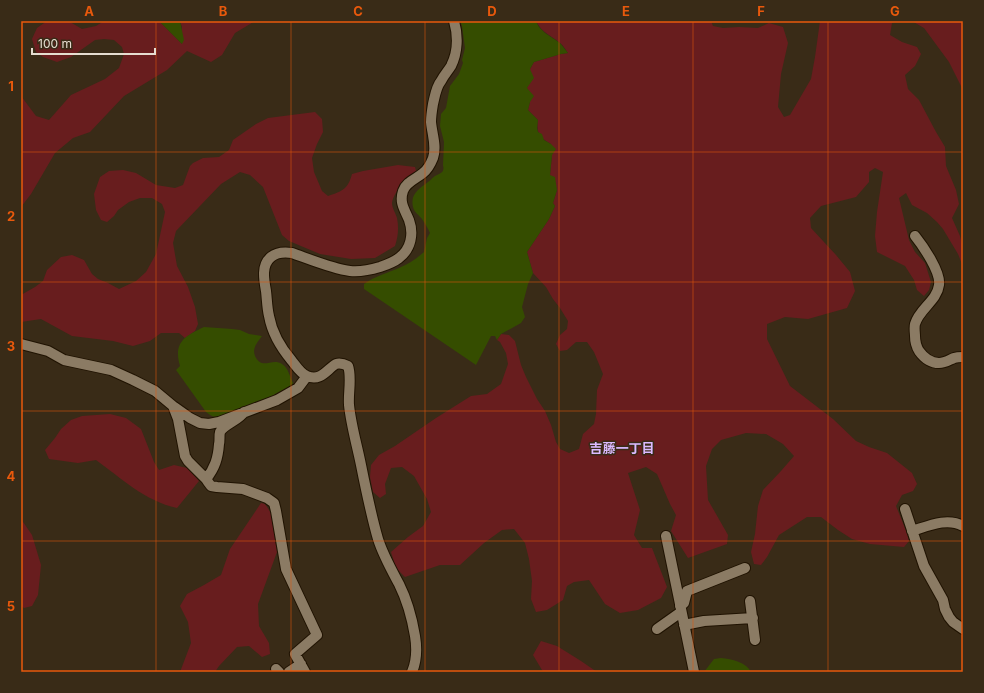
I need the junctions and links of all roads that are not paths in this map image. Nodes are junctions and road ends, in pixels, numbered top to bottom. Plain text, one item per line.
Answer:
1 (454, 21) edge
2 (915, 236) dead end
3 (21, 344) edge
4 (963, 357) edge
5 (307, 376) junction
6 (173, 406) junction
7 (244, 412) junction
8 (206, 479) junction
9 (905, 509) dead end
10 (963, 526) edge
11 (912, 531) junction
12 (666, 536) dead end
13 (745, 568) dead end
14 (750, 601) dead end
15 (681, 609) junction
16 (752, 618) junction
17 (684, 625) junction
18 (657, 629) dead end
19 (963, 629) edge
20 (755, 640) dead end
21 (303, 668) edge
22 (289, 672) edge
23 (412, 672) edge
24 (694, 672) edge

1 - 5 street
2 - 4 street
3 - 6 street
5 - 7 street
5 - 23 street
6 - 7 street
6 - 8 street
7 - 8 street
8 - 21 street
9 - 11 street
10 - 11 street
11 - 19 street
12 - 15 street
13 - 15 street
14 - 16 street
15 - 17 street
15 - 18 street
16 - 17 street
16 - 20 street
17 - 24 street
21 - 22 street

